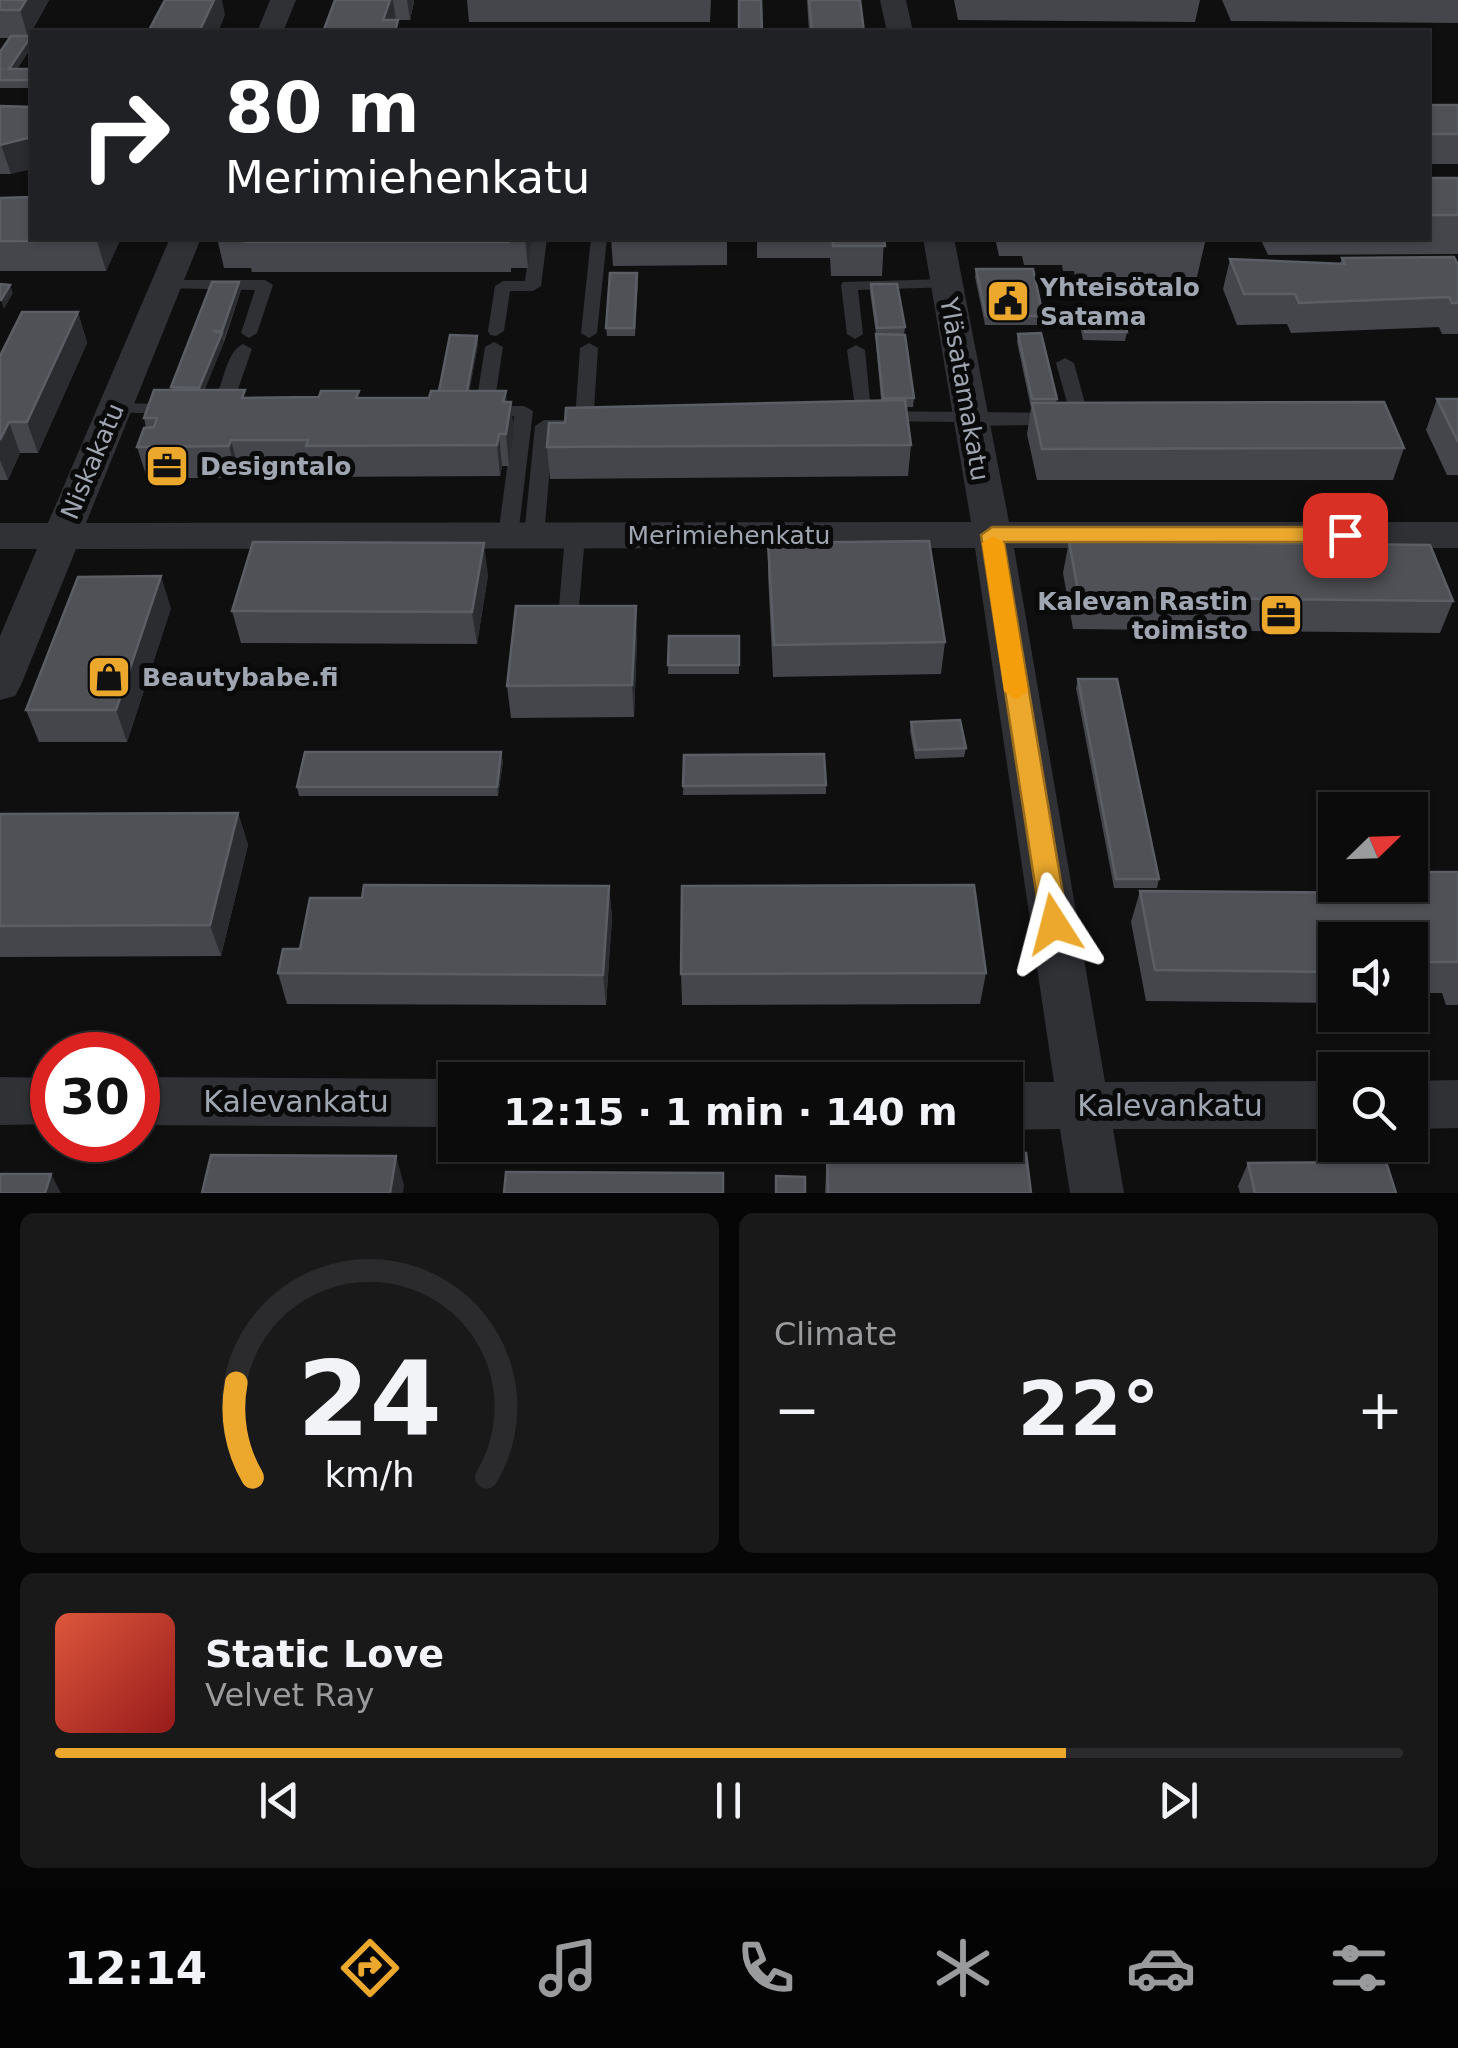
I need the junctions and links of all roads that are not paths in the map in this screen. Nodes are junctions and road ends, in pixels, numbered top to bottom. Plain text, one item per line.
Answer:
1 (284, 0) edge
2 (893, 0) edge
3 (271, 30) edge
4 (900, 30) edge
5 (184, 240) edge
6 (539, 240) edge
7 (599, 240) edge
8 (938, 240) edge
9 (166, 284) junction
10 (946, 284) junction
11 (1065, 363) dead end
12 (114, 408) junction
13 (182, 409) edge
14 (202, 409) edge
15 (970, 418) junction
16 (992, 535) junction
17 (1458, 535) edge
18 (0, 536) edge
19 (60, 536) junction
20 (521, 536) junction
21 (575, 536) junction
22 (569, 607) edge
23 (0, 685) edge
24 (0, 1101) edge
25 (30, 1101) edge
26 (160, 1102) edge
27 (438, 1103) edge
28 (1458, 1104) edge
29 (1318, 1105) edge
30 (1428, 1105) edge
31 (1023, 1106) edge
32 (1084, 1107) junction
33 (1097, 1193) edge

1 - 3 street
2 - 4 street
5 - 9 street, Niskakatu
6 - 20 lane
7 - 20 lane
8 - 10 street, Yläsatamakatu
9 - 12 street, Niskakatu
9 - 14 lane
10 - 15 street, Yläsatamakatu
10 - 15 lane
11 - 15 lane
12 - 13 lane
12 - 19 street, Niskakatu
15 - 16 street, Yläsatamakatu
16 - 17 street, Merimiehenkatu
16 - 21 street, Merimiehenkatu
16 - 32 street, Yläsatamakatu
18 - 19 street, Merimiehenkatu
19 - 20 street, Merimiehenkatu
19 - 23 street, Niskakatu
20 - 21 street, Merimiehenkatu
21 - 22 lane
24 - 25 street
26 - 27 street, Kalevankatu
28 - 30 street
29 - 32 street, Kalevankatu
31 - 32 street, Kalevankatu
32 - 33 street, Yläsatamakatu

